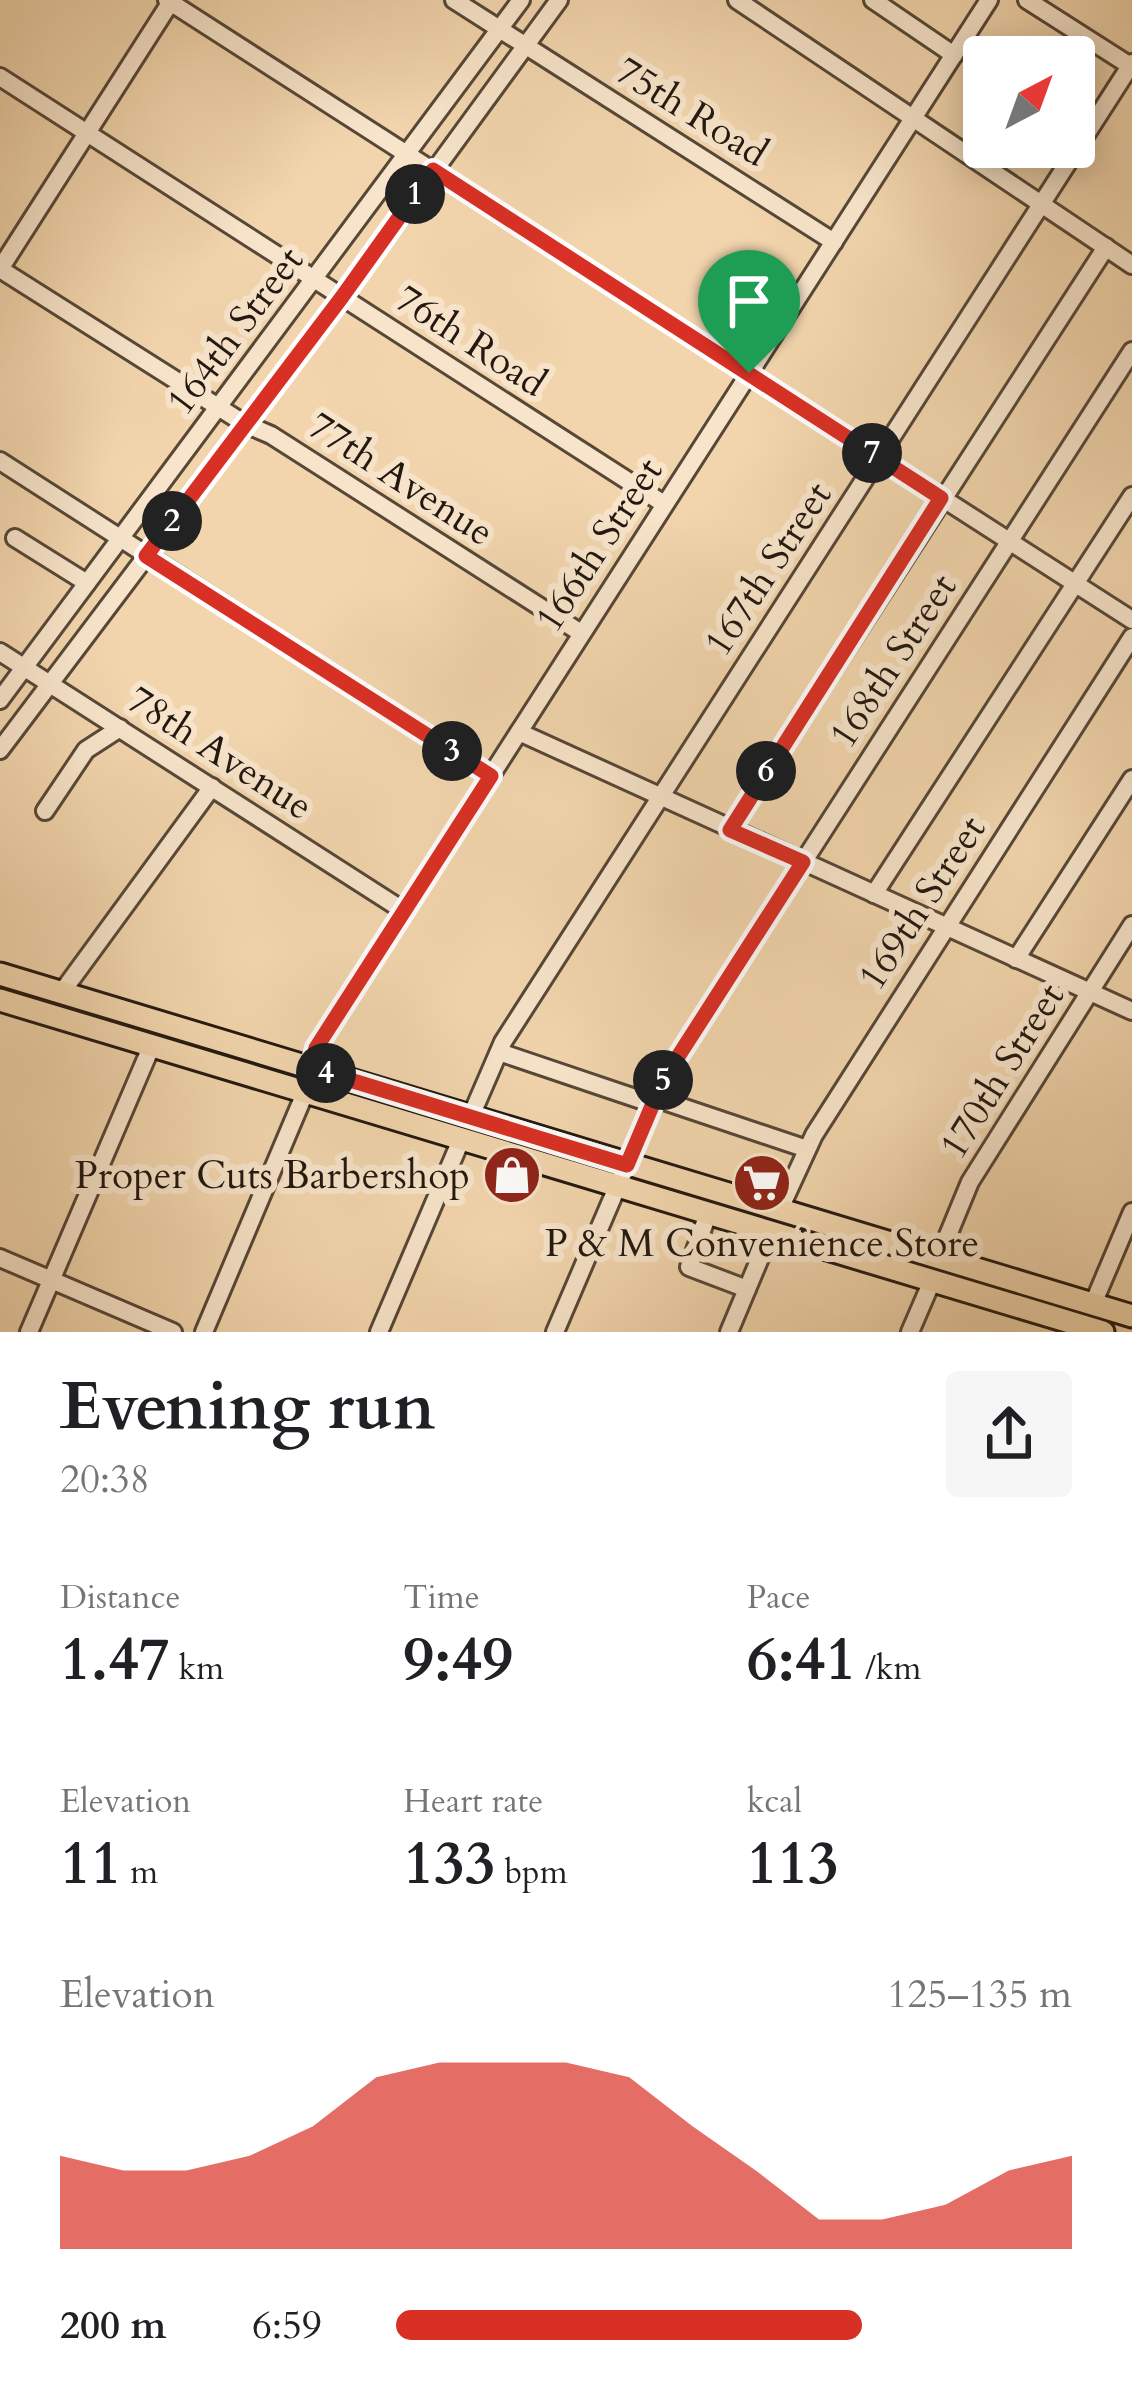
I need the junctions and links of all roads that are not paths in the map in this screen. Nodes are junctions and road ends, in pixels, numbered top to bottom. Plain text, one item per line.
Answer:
1 (454, 0) edge
2 (521, 0) edge
3 (559, 0) edge
4 (737, 0) edge
5 (873, 0) edge
6 (989, 0) edge
7 (1027, 0) edge
8 (170, 1) edge
9 (500, 30) junction
10 (524, 45) junction
11 (954, 55) junction
12 (1131, 66) edge
13 (0, 77) edge
14 (912, 119) junction
15 (87, 133) junction
16 (406, 153) junction
17 (433, 170) junction
18 (1042, 204) junction
19 (834, 242) junction
20 (1106, 247) junction
21 (1132, 265) edge
22 (0, 269) edge
23 (315, 280) junction
24 (342, 297) junction
25 (1132, 351) edge
26 (749, 373) junction
27 (220, 408) junction
28 (245, 424) junction
29 (879, 458) junction
30 (0, 461) edge
31 (1132, 496) edge
32 (941, 498) junction
33 (664, 504) junction
34 (15, 538) dead end
35 (120, 539) junction
36 (1009, 542) junction
37 (146, 556) junction
38 (87, 583) junction
39 (1074, 583) junction
40 (1132, 620) edge
41 (581, 633) junction
42 (1132, 637) edge
43 (0, 652) edge
44 (24, 667) junction
45 (50, 683) junction
46 (0, 700) edge
47 (120, 728) junction
48 (519, 732) junction
49 (0, 750) edge
50 (491, 776) junction
51 (1132, 779) edge
52 (212, 787) junction
53 (660, 798) junction
54 (45, 812) dead end
55 (730, 830) junction
56 (803, 862) junction
57 (874, 894) junction
58 (404, 911) junction
59 (1132, 925) edge
60 (946, 926) junction
61 (1016, 959) junction
62 (0, 974) edge
63 (62, 992) junction
64 (1089, 992) junction
65 (0, 1000) edge
66 (1132, 1011) edge
67 (152, 1046) junction
68 (499, 1052) junction
69 (311, 1068) junction
70 (305, 1093) junction
71 (654, 1101) junction
72 (471, 1116) junction
73 (461, 1140) junction
74 (807, 1149) junction
75 (627, 1165) junction
76 (618, 1187) junction
77 (1132, 1212) edge
78 (708, 1214) junction
79 (775, 1222) junction
80 (939, 1257) junction
81 (0, 1258) edge
82 (51, 1280) junction
83 (932, 1281) junction
84 (746, 1289) junction
85 (1094, 1304) junction
86 (1132, 1316) edge
87 (29, 1332) edge
88 (173, 1332) edge
89 (204, 1332) edge
90 (379, 1332) edge
91 (555, 1332) edge
92 (729, 1332) edge
93 (910, 1332) edge
94 (1103, 1332) edge

1 - 9 street, 75th Road
2 - 9 street, 164th Street
3 - 10 street, 164th Street
4 - 14 street
5 - 11 street
6 - 11 street, 166th Street
7 - 12 street
8 - 15 street
8 - 16 street
9 - 10 street, 75th Road
9 - 16 street, 164th Street
10 - 17 street, 164th Street
10 - 19 street, 75th Road
11 - 14 street, 166th Street
12 - 18 street, 167th Street
13 - 15 street, 76th Road
14 - 18 street
14 - 19 street, 166th Street
15 - 22 street
15 - 23 street, 76th Road
16 - 17 street
16 - 23 street, 164th Street
17 - 24 street, 164th Street
17 - 26 street
18 - 20 street
18 - 29 street, 167th Street
19 - 26 street, 166th Street
20 - 21 street
20 - 32 street
22 - 27 street, 77th Avenue
23 - 24 street, 76th Road
23 - 27 street, 164th Street
24 - 28 street, 164th Street
24 - 33 street, 76th Road
25 - 36 street, 168th Street
26 - 29 street
26 - 33 street, 166th Street
27 - 28 street, 77th Avenue
27 - 35 street, 164th Street
28 - 37 street, 164th Street
28 - 41 street, 77th Avenue
29 - 32 street
29 - 53 street, 167th Street
30 - 35 street
31 - 39 street
32 - 36 street
32 - 55 street
33 - 41 street, 166th Street
34 - 38 street
35 - 37 street
35 - 38 street, 164th Street
36 - 39 street
36 - 56 street, 168th Street
37 - 45 street, 164th Street
37 - 50 street
38 - 44 street, 164th Street
39 - 40 street
39 - 57 street
41 - 48 street, 166th Street
42 - 60 street, 169th Street
43 - 44 street, 78th Avenue
44 - 45 street, 78th Avenue
44 - 46 street, 164th Street
45 - 47 street, 78th Avenue
45 - 49 street, 164th Street
47 - 52 street, 78th Avenue
47 - 54 street
48 - 50 street, 166th Street
48 - 53 street
50 - 58 street, 166th Street
51 - 61 street
52 - 58 street, 78th Avenue
52 - 63 street
53 - 55 street
53 - 68 street, 167th Street
55 - 56 street
56 - 57 street
56 - 71 street, 168th Street
57 - 60 street
58 - 69 street, 166th Street
59 - 64 street, 170th Street
60 - 61 street
60 - 74 street, 169th Street
61 - 64 street
62 - 63 main road
63 - 69 main road
64 - 66 street
64 - 80 street, 170th Street
65 - 67 main road
67 - 70 main road
67 - 82 street
68 - 71 street
68 - 72 street, 167th Street
69 - 72 main road
70 - 73 main road
70 - 89 street
71 - 74 street
71 - 75 street, 168th Street
72 - 75 main road
73 - 76 main road
73 - 90 street
74 - 79 street, 169th Street
75 - 76 street, 168th Street
75 - 79 main road
76 - 78 main road
76 - 91 street, 168th Street
77 - 85 street
78 - 79 main road
78 - 84 street
79 - 80 main road
79 - 83 main road
79 - 84 street, 169th Street
80 - 85 main road
81 - 82 street
82 - 87 street
82 - 88 street
83 - 93 street
83 - 94 main road
84 - 92 street, 169th Street
85 - 86 main road

